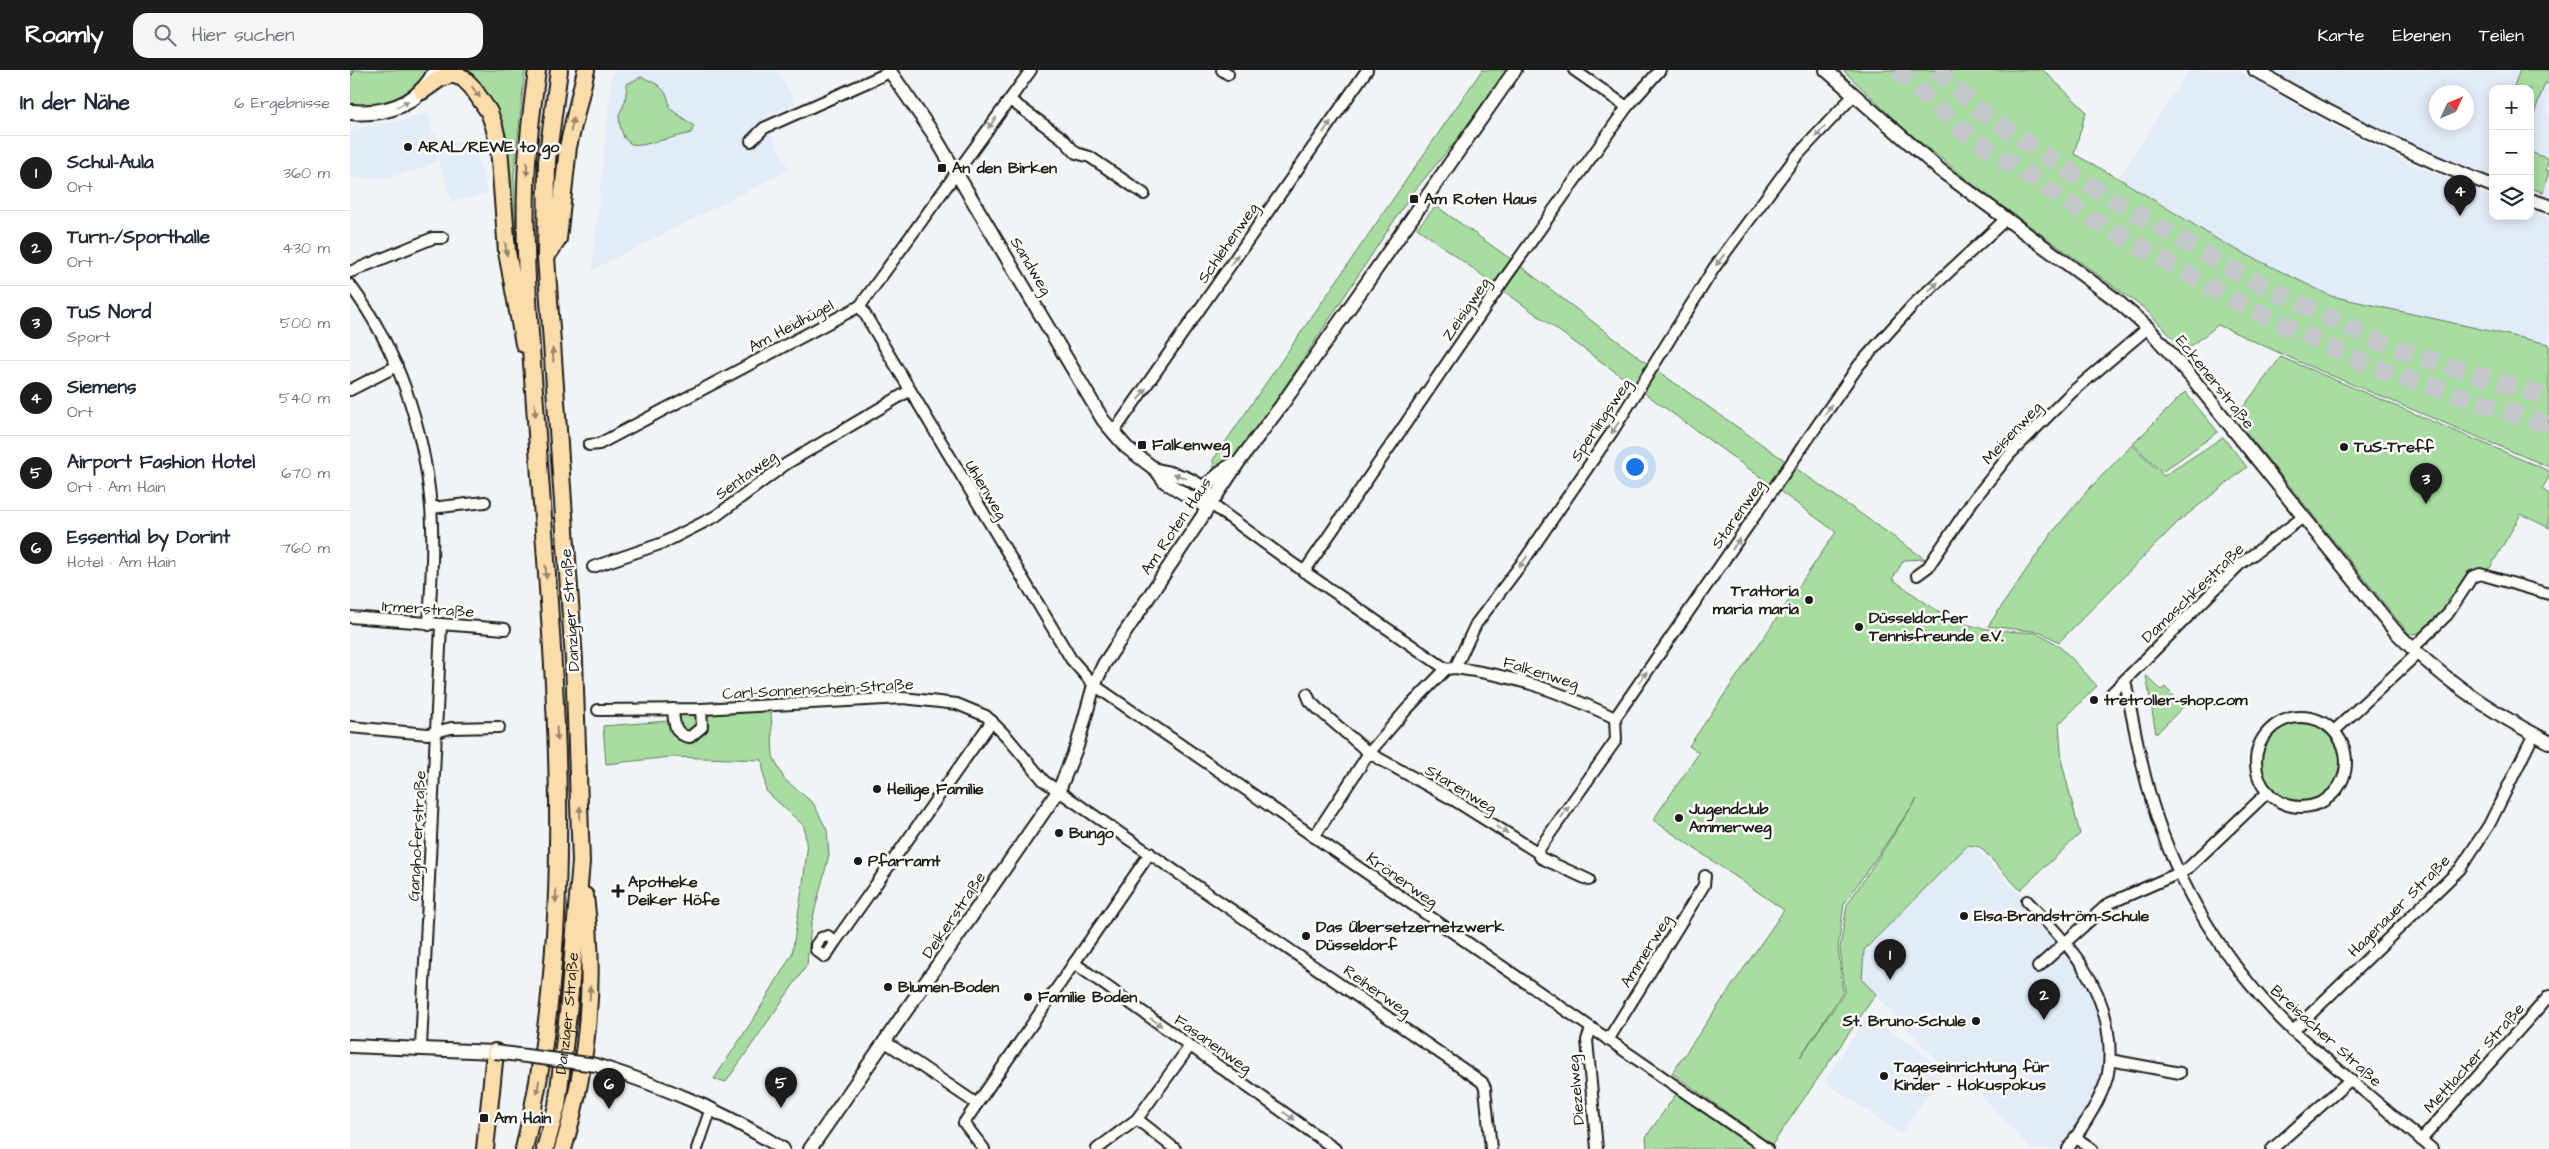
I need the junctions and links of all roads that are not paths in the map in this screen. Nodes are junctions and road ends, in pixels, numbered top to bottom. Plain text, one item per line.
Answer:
1 (436, 70) edge
2 (537, 70) edge
3 (559, 70) edge
4 (586, 70) edge
5 (1031, 70) edge
6 (1367, 70) edge
7 (1515, 70) edge
8 (1574, 70) edge
9 (1660, 70) edge
10 (1826, 70) edge
11 (2255, 70) edge
12 (889, 71) edge
13 (422, 91) junction
14 (1853, 96) junction
15 (1010, 100) junction
16 (1627, 107) junction
17 (350, 112) edge
18 (751, 141) dead end
19 (956, 172) junction
20 (2489, 184) edge
21 (1144, 194) dead end
22 (2534, 201) edge
23 (2549, 206) edge
24 (2006, 219) junction
25 (443, 238) dead end
26 (546, 257) junction
27 (350, 272) edge
28 (350, 285) edge
29 (860, 306) junction
30 (2148, 328) junction
31 (532, 361) junction
32 (397, 366) junction
33 (350, 390) edge
34 (909, 391) junction
35 (1113, 433) junction
36 (589, 446) dead end
37 (1238, 463) junction
38 (1156, 470) junction
39 (1203, 486) junction
40 (485, 502) dead end
41 (1210, 504) junction
42 (431, 508) junction
43 (2302, 518) junction
44 (593, 567) dead end
45 (1304, 572) junction
46 (1916, 575) dead end
47 (2549, 594) edge
48 (350, 617) edge
49 (429, 625) junction
50 (441, 626) junction
51 (505, 629) dead end
52 (2415, 652) junction
53 (1451, 669) junction
54 (2125, 680) junction
55 (1094, 684) junction
56 (1308, 694) dead end
57 (2110, 695) dead end
58 (673, 709) junction
59 (701, 709) junction
60 (598, 710) dead end
61 (1615, 718) junction
62 (992, 721) junction
63 (350, 727) edge
64 (498, 728) dead end
65 (2334, 731) junction
66 (437, 732) junction
67 (2534, 734) junction
68 (2549, 742) edge
69 (1369, 753) junction
70 (1059, 790) junction
71 (2268, 792) junction
72 (1314, 837) junction
73 (1537, 852) junction
74 (1150, 853) junction
75 (581, 862) junction
76 (2178, 872) junction
77 (1705, 876) dead end
78 (1589, 880) dead end
79 (2027, 901) dead end
80 (836, 942) dead end
81 (2066, 942) junction
82 (1074, 963) junction
83 (2038, 967) dead end
84 (2549, 996) edge
85 (1591, 1028) junction
86 (2293, 1032) junction
87 (1608, 1040) junction
88 (884, 1041) junction
89 (350, 1046) edge
90 (1190, 1046) junction
91 (421, 1048) junction
92 (495, 1052) junction
93 (2110, 1060) junction
94 (2180, 1073) dead end
95 (2350, 1080) junction
96 (976, 1104) junction
97 (711, 1108) junction
98 (1136, 1119) junction
99 (2075, 1137) junction
100 (2421, 1140) junction
101 (485, 1149) edge
102 (524, 1149) edge
103 (545, 1149) edge
104 (563, 1149) edge
105 (697, 1149) edge
106 (783, 1149) edge
107 (810, 1149) edge
108 (984, 1149) edge
109 (1098, 1149) edge
110 (1175, 1149) edge
111 (1335, 1149) edge
112 (1491, 1149) edge
113 (1597, 1149) edge
114 (1767, 1149) edge
115 (2068, 1149) edge
116 (2092, 1149) edge
117 (2272, 1149) edge
118 (2432, 1149) edge

1 - 13 main road
2 -> 31 highway, Danziger Straße
3 - 26 highway, Danziger Straße
26 -> 4 highway
5 - 15 street
35 -> 6 street, Schlehenweg
7 - 37 street, Am Roten Haus
8 - 16 street
9 - 16 street, Zeisigweg
10 - 14 street, Eckenerstraße
11 - 20 street
12 - 18 street
12 - 19 street, Sandweg
17 -> 13 main road
13 -> 31 highway
14 - 24 street, Eckenerstraße
14 -> 53 street, Sperlingsweg
15 -> 19 street
15 - 21 street
16 - 45 street, Zeisigweg
19 - 29 street, Am Heidhügel
19 - 35 street, Sandweg
22 - 23 street
24 - 30 street, Eckenerstraße
61 -> 24 street, Starenweg
25 - 27 street
75 -> 26 highway, Danziger Straße
28 - 32 street
29 - 34 street, Uhlenweg
29 - 36 street, Am Heidhügel
30 - 43 street, Eckenerstraße
30 - 46 street, Meisenweg
31 -> 102 highway, Danziger Straße
32 - 33 street
32 - 42 street
34 - 44 street, Sentaweg
34 - 55 street, Uhlenweg
35 - 38 street, Sandweg
37 - 39 street
37 - 41 street, Am Roten Haus
39 -> 38 street, Sandweg
38 - 41 street, Sandweg
39 - 41 street
40 - 42 street
41 - 45 street, Falkenweg
41 - 55 street, Am Roten Haus
42 - 49 street
43 - 52 street, Eckenerstraße
43 - 54 street, Damaschkestraße
45 - 53 street, Falkenweg
47 - 52 street
48 - 49 street, Irmerstraße
49 - 50 street, Irmerstraße
50 - 51 street, Irmerstraße
50 - 66 street, Ganghoferstraße
52 - 65 street
52 - 67 street, Eckenerstraße
53 - 61 street, Falkenweg
53 - 69 street, Sperlingsweg
54 - 57 street, Damaschkestraße
54 - 76 street, Breisacher Straße
55 - 70 street, Deikerstraße
55 - 72 street, Krönerweg
56 - 69 street
58 - 59 street, Carl-Sonnenschein-Straße
58 - 59 street, Carl-Sonnenschein-Straße
58 - 60 street, Carl-Sonnenschein-Straße
59 - 62 street, Carl-Sonnenschein-Straße
73 -> 61 street
62 - 70 street, Carl-Sonnenschein-Straße
62 - 80 street
63 - 66 street
64 - 66 street
65 - 71 street
65 - 71 street
66 - 91 street, Ganghoferstraße
67 - 68 street, Eckenerstraße
67 - 86 street, Hagenauer Straße
69 - 72 street, Sperlingsweg
69 -> 73 street, Starenweg
70 - 74 street, Reiherweg
70 - 88 street, Deikerstraße
71 - 76 street
72 - 85 street, Krönerweg
73 - 78 street, Starenweg
74 - 82 street
74 - 112 street, Reiherweg
75 - 103 highway, Danziger Straße
104 -> 75 highway
76 - 81 street
76 - 86 street, Breisacher Straße
77 - 87 street, Ammerweg
79 - 81 street
81 - 83 street
81 - 93 street
82 -> 90 street, Fasanenweg
82 - 96 street
84 - 100 street, Mettlacher Straße
85 - 87 street, Krönerweg
85 - 113 street, Diezelweg
86 - 95 street, Breisacher Straße
87 - 114 street, Krönerweg
88 - 96 street
88 - 107 street, Deikerstraße
89 - 91 street
90 - 98 street
90 -> 111 street, Fasanenweg
91 - 92 street
92 - 97 street, bridge
92 - 101 highway
93 - 94 street
93 - 99 street
95 - 100 street, Breisacher Straße
95 - 117 street
96 - 108 street
97 - 105 street
97 - 106 street
98 - 109 street
98 - 110 street
99 - 115 street
99 - 116 street
100 - 118 street, Breisacher Straße

